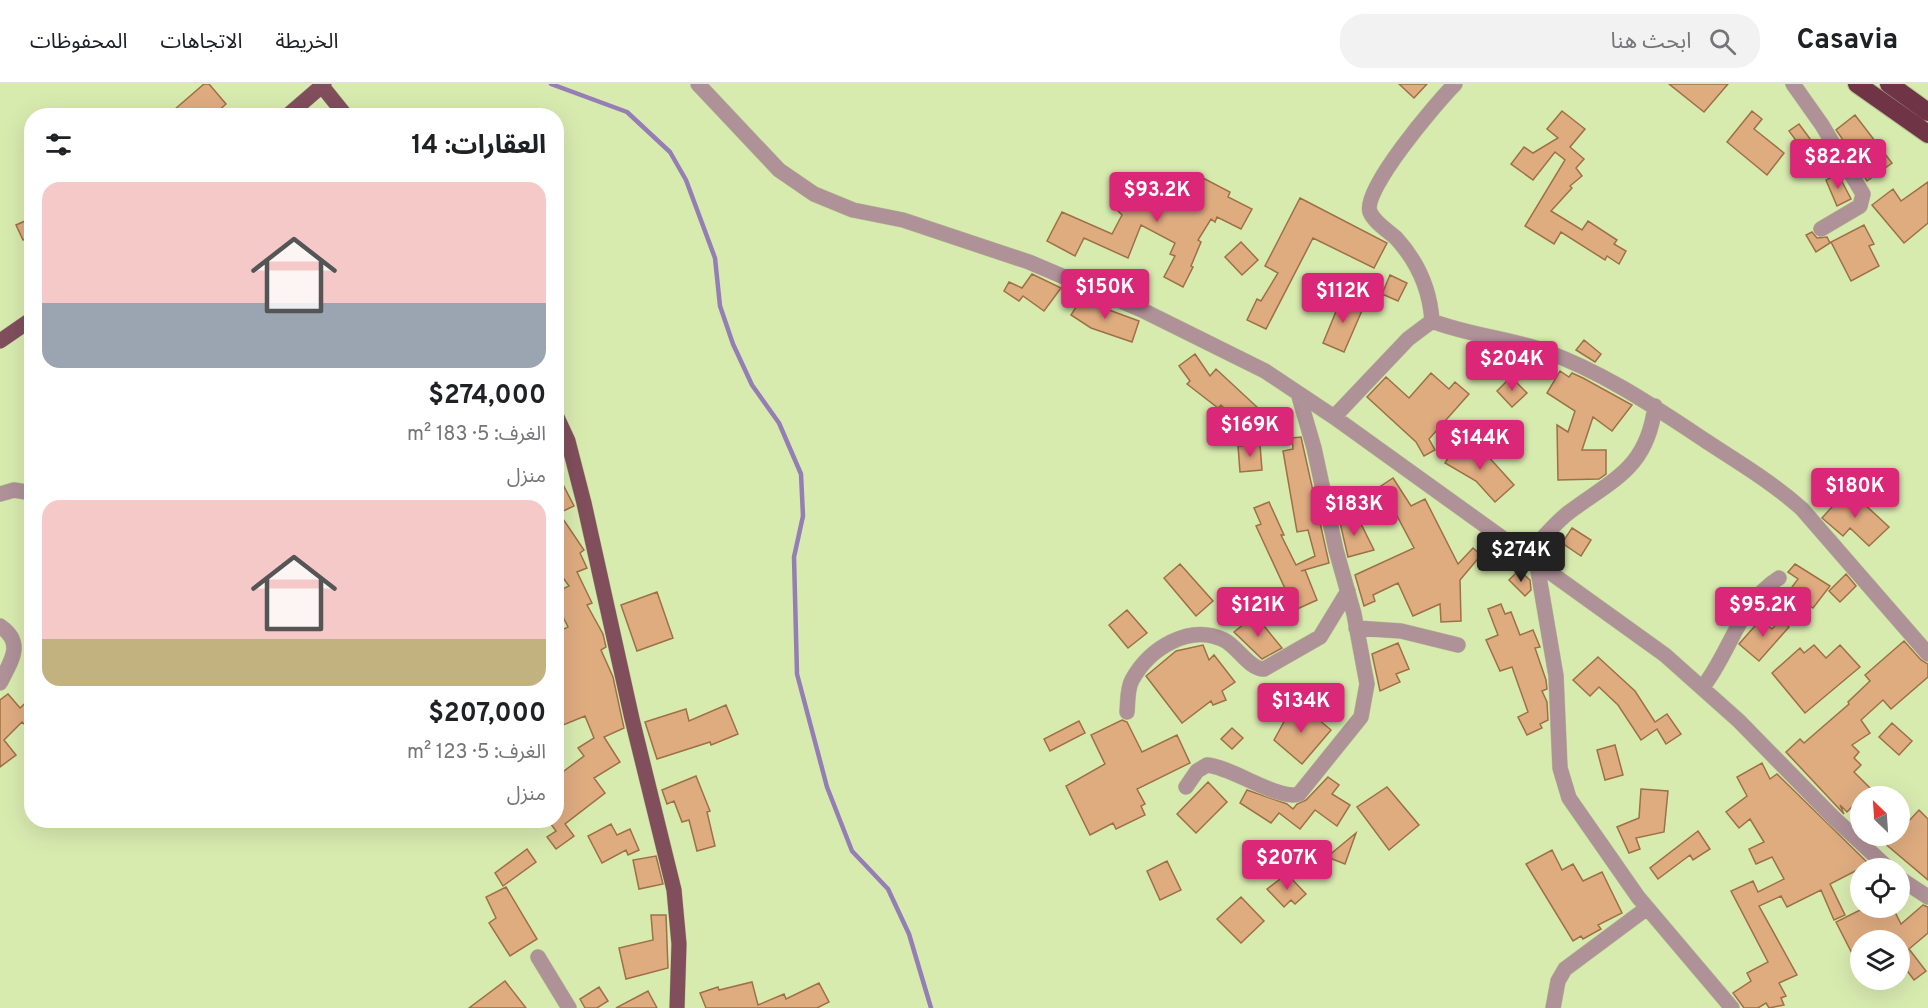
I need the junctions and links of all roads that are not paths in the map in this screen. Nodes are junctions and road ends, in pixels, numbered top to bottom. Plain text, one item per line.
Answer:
1 (698, 84) edge
2 (1455, 84) edge
3 (1793, 84) edge
4 (1857, 84) edge
5 (1889, 84) edge
6 (323, 85) edge
7 (296, 108) edge
8 (340, 108) edge
9 (1928, 112) edge
10 (1928, 134) edge
11 (1821, 229) dead end
12 (1432, 321) junction
13 (24, 324) edge
14 (0, 341) edge
15 (1298, 393) junction
16 (1655, 406) junction
17 (1334, 417) junction
18 (564, 432) edge
19 (24, 492) edge
20 (0, 494) edge
21 (1532, 561) junction
22 (1779, 578) dead end
23 (1348, 591) junction
24 (0, 626) edge
25 (1356, 628) junction
26 (1458, 645) dead end
27 (1928, 654) edge
28 (0, 683) edge
29 (1702, 688) junction
30 (1127, 712) dead end
31 (1186, 787) dead end
32 (1878, 858) edge
33 (1910, 885) edge
34 (1928, 897) edge
35 (1647, 908) junction
36 (538, 957) dead end
37 (569, 1008) edge
38 (677, 1008) edge
39 (1553, 1008) edge
40 (1732, 1008) edge

1 - 15 street
2 - 12 street
3 - 11 street
4 - 10 highway
5 - 9 highway
6 - 7 main road
6 - 8 main road
12 - 16 street
12 - 17 street
13 - 14 main road
15 - 17 street
15 - 23 street
16 - 21 street
16 - 27 street
17 - 21 street
18 - 38 main road
19 - 20 street
21 - 29 street
21 - 35 street
22 - 29 street
23 - 25 street
23 - 30 street
24 - 28 street
25 - 26 street
25 - 31 street
29 - 32 street
33 - 34 street
35 - 39 street
35 - 40 street
36 - 37 street

